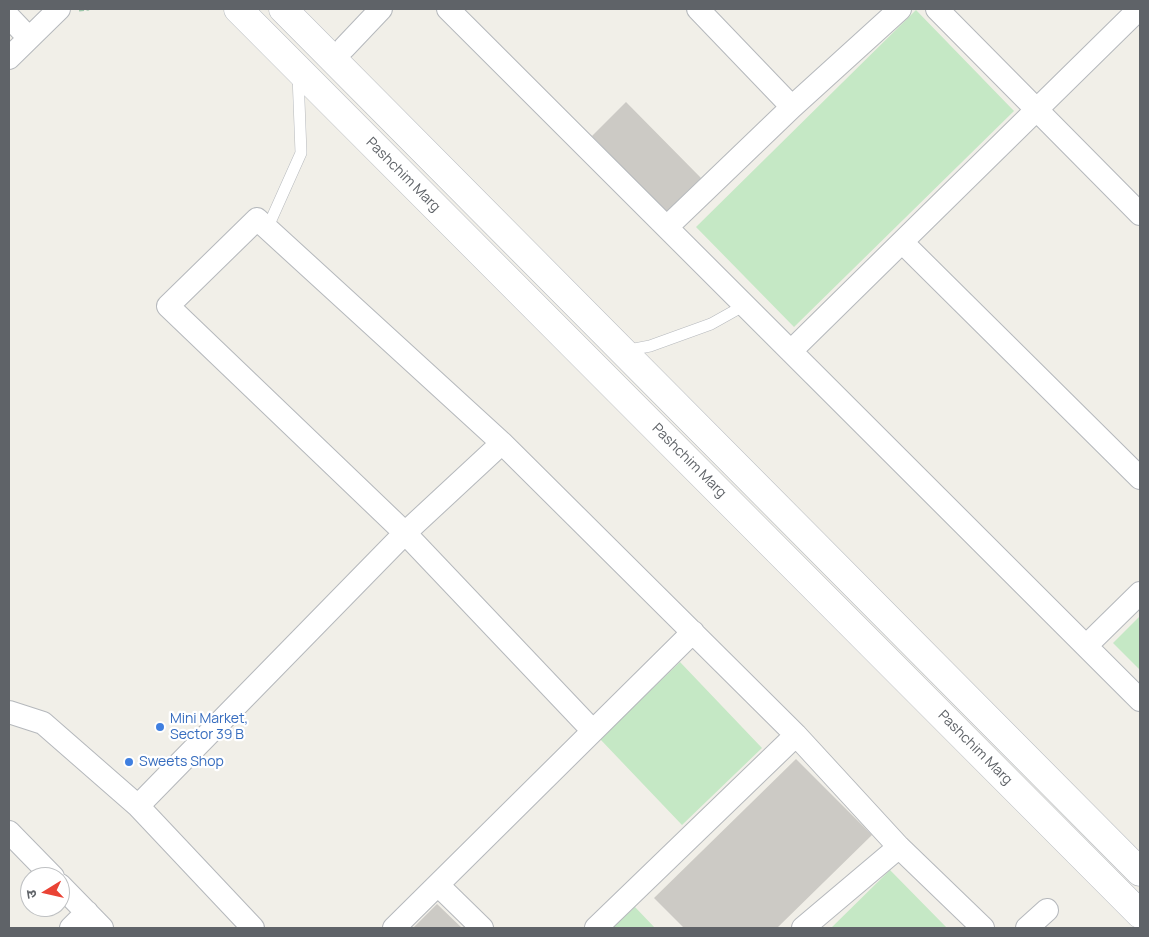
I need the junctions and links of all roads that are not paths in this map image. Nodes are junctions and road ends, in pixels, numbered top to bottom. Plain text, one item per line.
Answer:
1 (59, 9) edge
2 (238, 9) edge
3 (283, 9) edge
4 (381, 9) edge
5 (448, 9) edge
6 (698, 9) edge
7 (900, 9) edge
8 (937, 9) edge
9 (1139, 9) edge
10 (9, 17) edge
11 (29, 38) junction
12 (344, 48) dead end
13 (9, 58) edge
14 (298, 69) junction
15 (792, 107) junction
16 (1036, 108) junction
17 (1140, 214) edge
18 (667, 227) junction
19 (267, 229) junction
20 (903, 242) junction
21 (745, 305) junction
22 (623, 351) junction
23 (791, 351) junction
24 (502, 443) junction
25 (1140, 478) edge
26 (405, 533) junction
27 (1140, 593) edge
28 (693, 632) junction
29 (1086, 646) junction
30 (1140, 700) edge
31 (9, 712) edge
32 (593, 731) junction
33 (796, 735) junction
34 (138, 806) junction
35 (9, 832) edge
36 (899, 847) junction
37 (43, 867) edge
38 (1140, 872) edge
39 (439, 886) junction
40 (70, 894) edge
41 (1047, 910) dead end
42 (87, 912) junction
43 (1140, 914) edge
44 (71, 928) edge
45 (102, 928) edge
46 (253, 928) edge
47 (394, 928) edge
48 (482, 928) edge
49 (596, 928) edge
50 (803, 928) edge
51 (983, 928) edge
52 (1027, 928) edge

1 - 11 street
2 - 14 main road, Pashchim Marg
3 - 22 main road
4 - 12 street
5 - 18 street
6 - 15 street
7 - 15 street
8 - 16 street
9 - 16 street
10 - 11 street
11 - 13 street
14 - 19 lane
14 - 43 main road, Pashchim Marg
15 - 18 street
16 - 17 street
16 - 20 street
18 - 21 street
19 - 24 street
19 - 26 street
20 - 23 street
20 - 25 street
21 - 22 lane
21 - 23 street
22 - 38 main road
23 - 29 street
24 - 26 street
24 - 28 street
26 - 32 street
26 - 34 street
27 - 29 street
28 - 32 street
28 - 33 street
29 - 30 street
31 - 34 street
32 - 39 street
33 - 36 street
33 - 49 street
34 - 46 street
35 - 37 street
36 - 50 street
36 - 51 street
39 - 47 street
39 - 48 street
40 - 42 street
41 - 52 street
42 - 44 street
42 - 45 street

